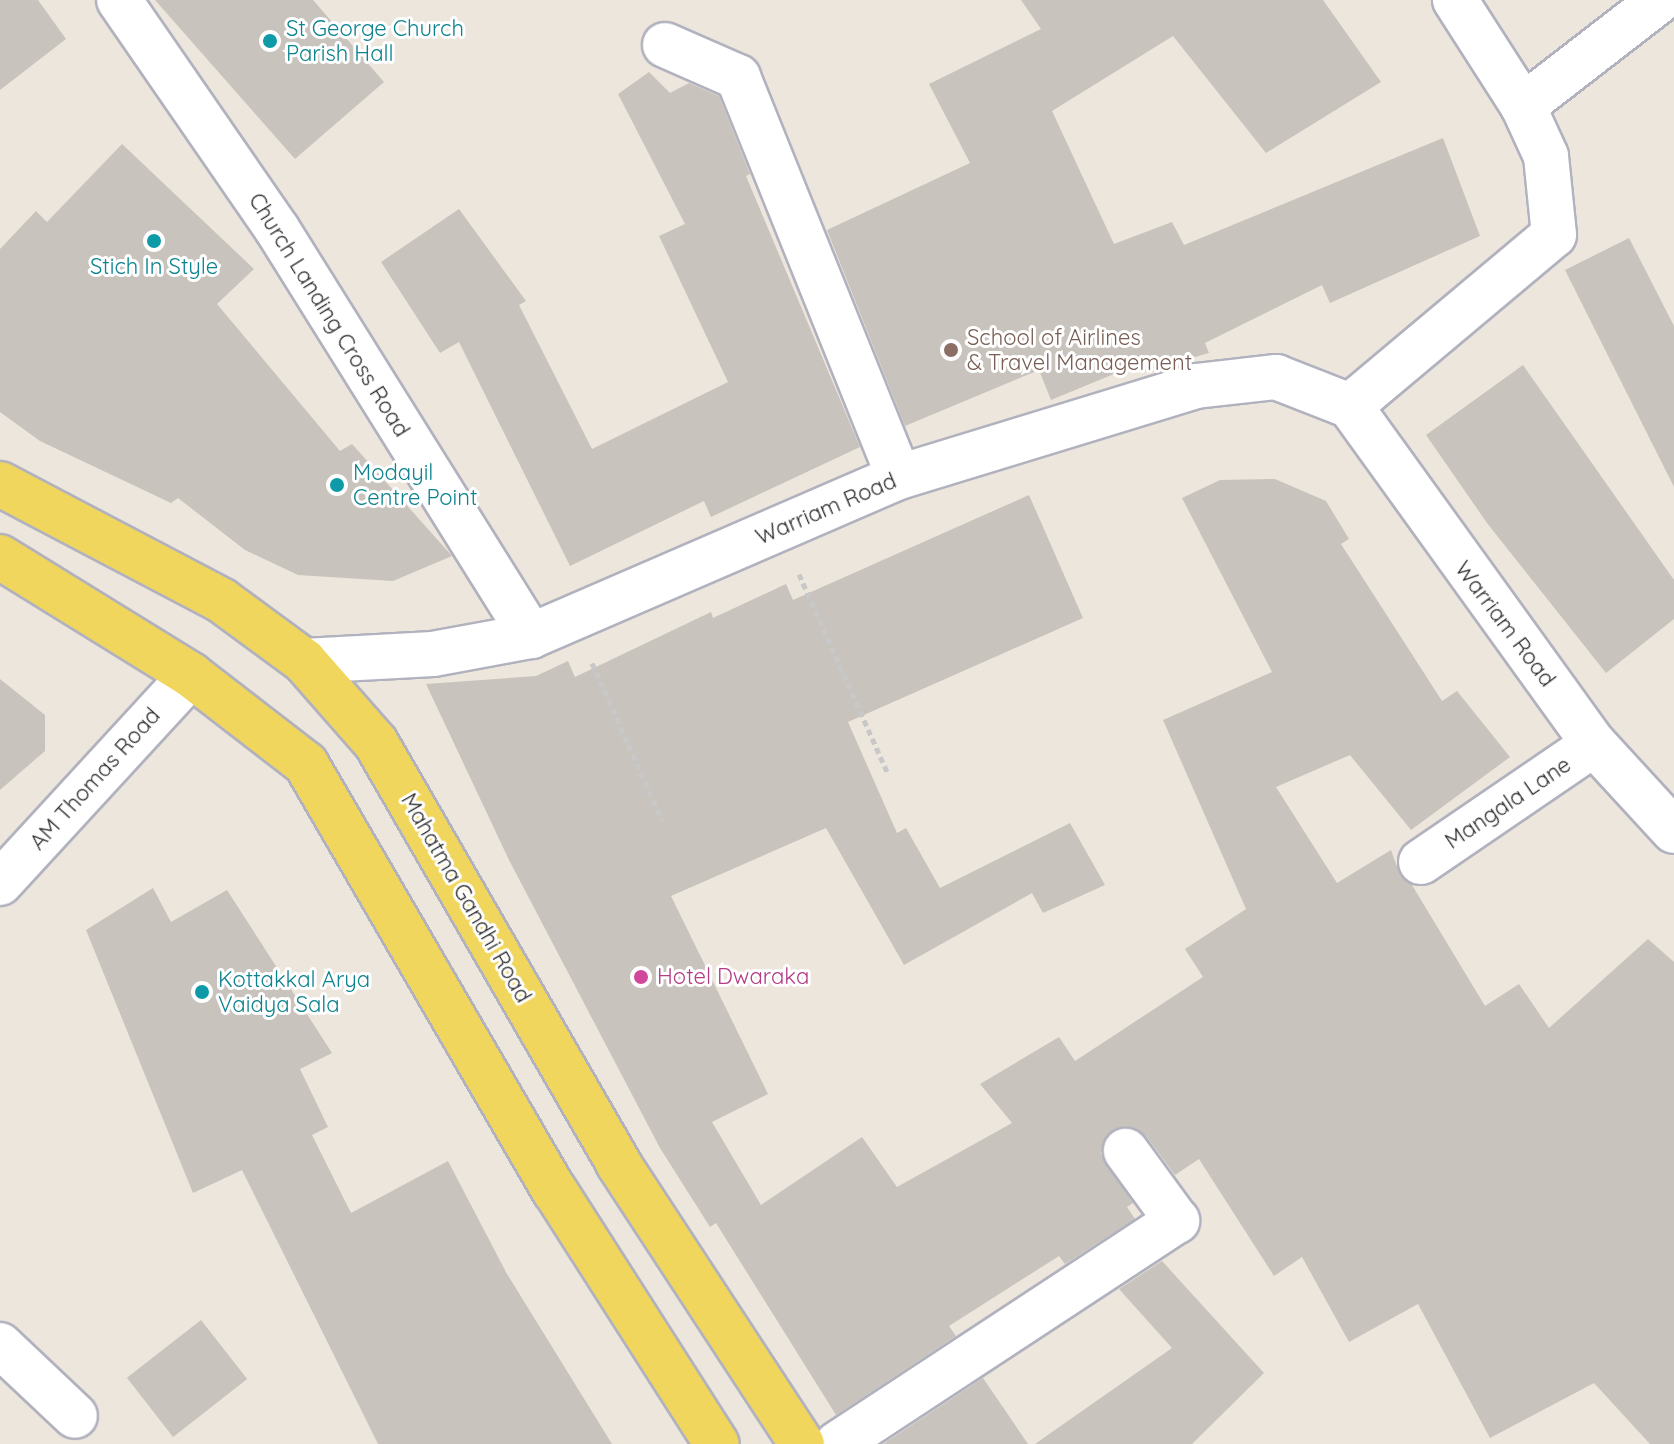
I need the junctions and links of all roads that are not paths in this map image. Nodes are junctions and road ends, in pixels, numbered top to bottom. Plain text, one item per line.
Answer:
1 (119, 0) edge
2 (1455, 0) edge
3 (1660, 0) edge
4 (665, 45) dead end
5 (1523, 106) junction
6 (1350, 406) junction
7 (899, 477) junction
8 (0, 484) edge
9 (0, 557) edge
10 (531, 636) junction
11 (304, 661) junction
12 (191, 675) junction
13 (1594, 744) junction
14 (1674, 831) edge
15 (1421, 862) dead end
16 (0, 883) edge
17 (1126, 1151) dead end
18 (0, 1345) edge
19 (75, 1416) dead end
20 (717, 1444) edge
21 (802, 1444) edge
22 (837, 1444) edge

1 - 10 street, Church Landing Cross Road
2 - 5 street
3 - 5 street
4 - 7 street
5 - 6 street
6 - 7 street, Warriam Road
6 - 13 street, Warriam Road
7 - 10 street, Warriam Road
8 - 11 main road, Mahatma Gandhi Road
9 - 12 main road
10 - 11 street, Warriam Road
11 - 21 main road, Mahatma Gandhi Road
12 - 16 street, AM Thomas Road
12 - 20 main road
13 - 14 street, Warriam Road
13 - 15 street, Mangala Lane
17 - 22 street
18 - 19 street

